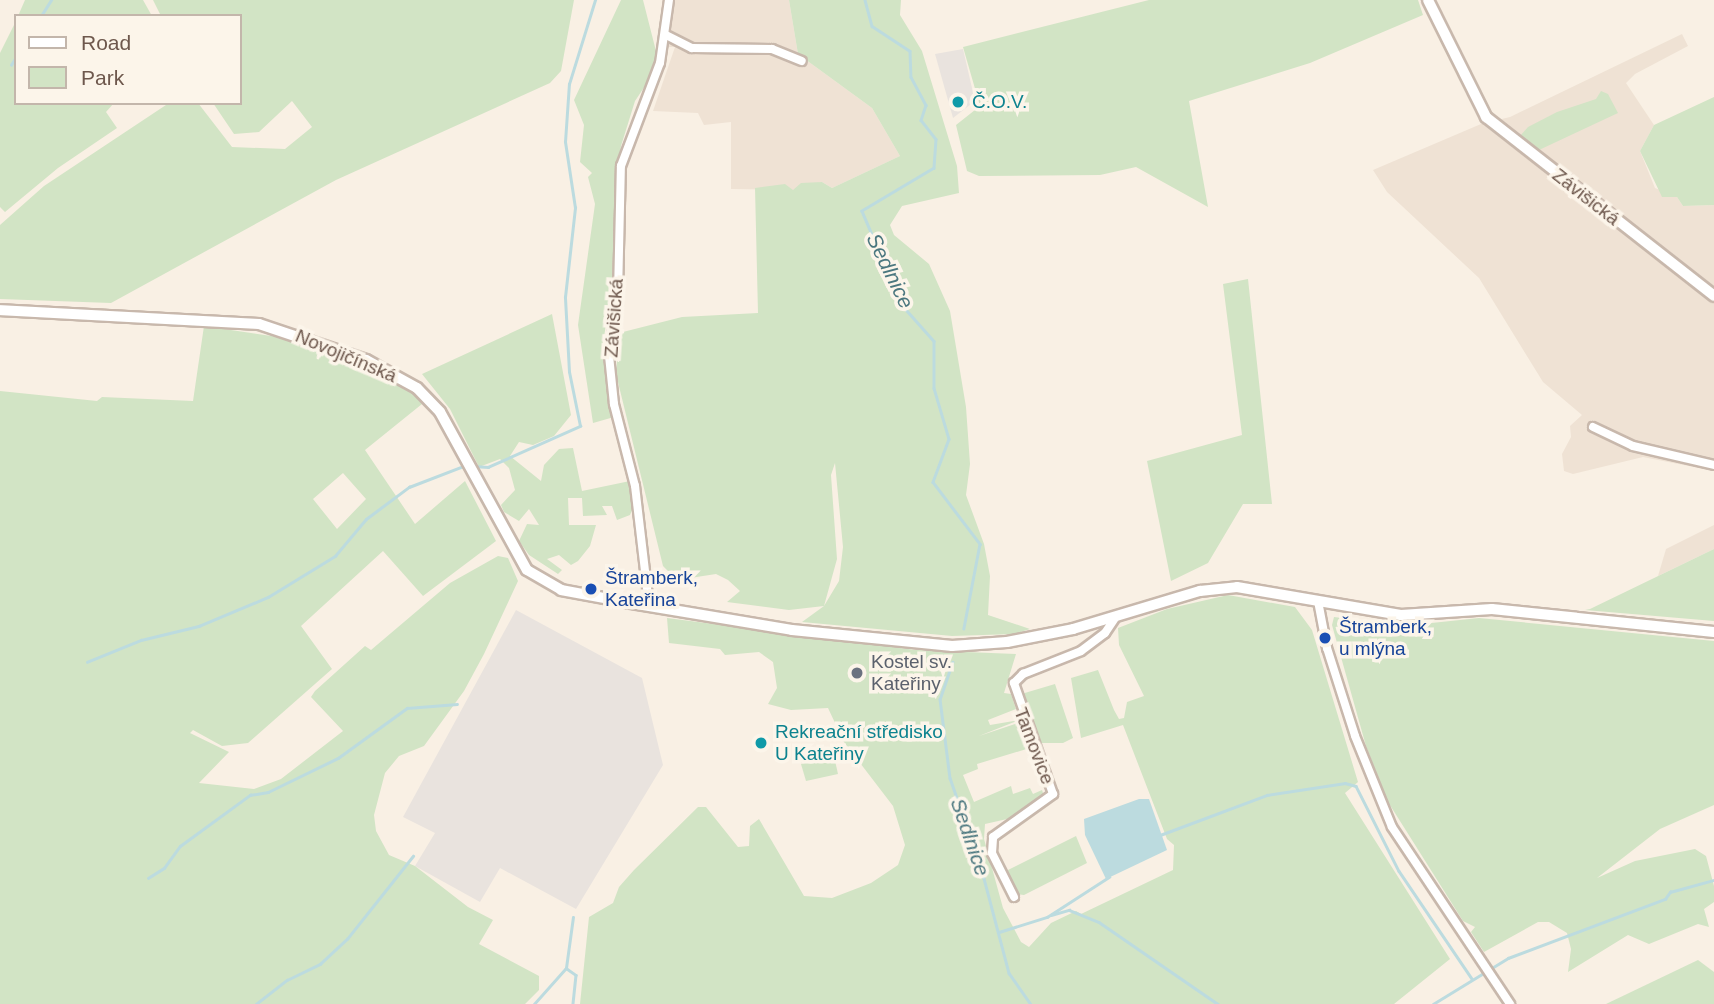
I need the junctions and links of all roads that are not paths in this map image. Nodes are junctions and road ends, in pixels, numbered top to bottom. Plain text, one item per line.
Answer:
1 (669, 0) edge
2 (1428, 0) edge
3 (666, 35) junction
4 (802, 61) dead end
5 (1714, 296) edge
6 (0, 310) edge
7 (1593, 427) dead end
8 (1714, 465) edge
9 (1318, 601) junction
10 (649, 605) junction
11 (1115, 618) junction
12 (1714, 632) edge
13 (1014, 897) dead end
14 (1510, 1004) edge

1 - 3 street, Závišická
2 - 5 street, Závišická
3 - 4 street
3 - 10 street, Závišická
6 - 10 street, Novojičínská
7 - 8 street
9 - 11 street, Novojičínská
9 - 12 street, Novojičínská
9 - 14 street
10 - 11 street, Novojičínská
11 - 13 street, Tamovice

